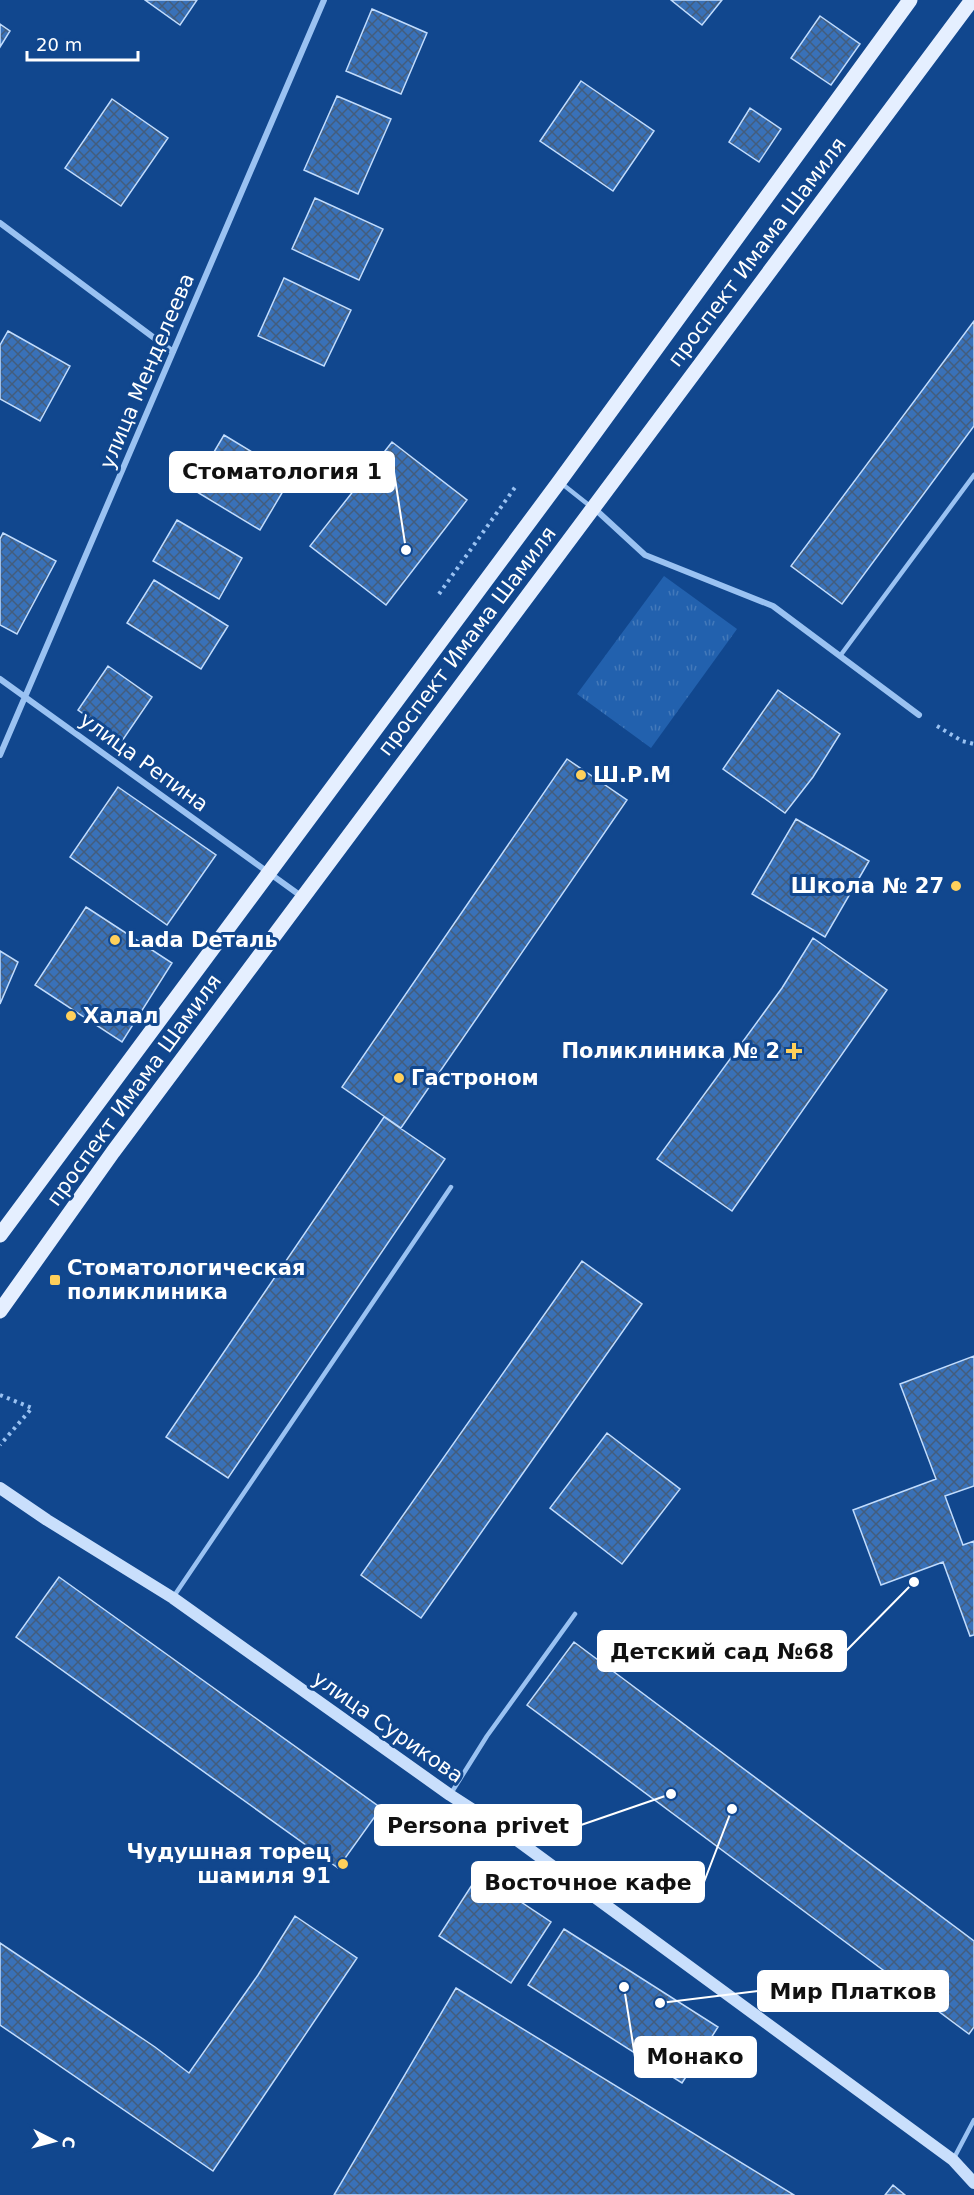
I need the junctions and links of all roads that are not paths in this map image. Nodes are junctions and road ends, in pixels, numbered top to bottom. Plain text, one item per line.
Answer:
1 (324, 0) edge
2 (910, 0) edge
3 (972, 0) edge
4 (0, 224) edge
5 (173, 352) junction
6 (974, 475) edge
7 (559, 482) junction
8 (592, 507) junction
9 (840, 656) junction
10 (0, 679) edge
11 (25, 696) junction
12 (919, 715) road end
13 (0, 755) edge
14 (267, 873) junction
15 (303, 897) junction
16 (451, 1187) dead end
17 (0, 1235) edge
18 (0, 1311) edge
19 (0, 1488) edge
20 (173, 1598) junction
21 (575, 1614) dead end
22 (450, 1795) junction
23 (974, 2120) edge
24 (953, 2160) junction
25 (974, 2183) edge

1 - 5 street, улица Менделеева
2 - 7 main road, проспект Имама Шамиля
3 - 8 main road, проспект Имама Шамиля
4 - 5 street
5 - 11 street, улица Менделеева
6 - 9 lane
7 - 8 lane
7 - 14 main road, проспект Имама Шамиля
8 - 9 street
8 - 15 main road, проспект Имама Шамиля
9 - 12 street
10 - 11 street, улица Репина
11 - 13 street, улица Менделеева
11 - 14 street, улица Репина
14 - 15 street, улица Репина
14 - 17 main road, проспект Имама Шамиля
15 - 18 main road, проспект Имама Шамиля
16 - 20 lane
19 - 20 main road, улица Сурикова
20 - 22 main road, улица Сурикова
21 - 22 lane
22 - 24 main road, улица Сурикова
23 - 24 lane
24 - 25 main road, улица Сурикова

